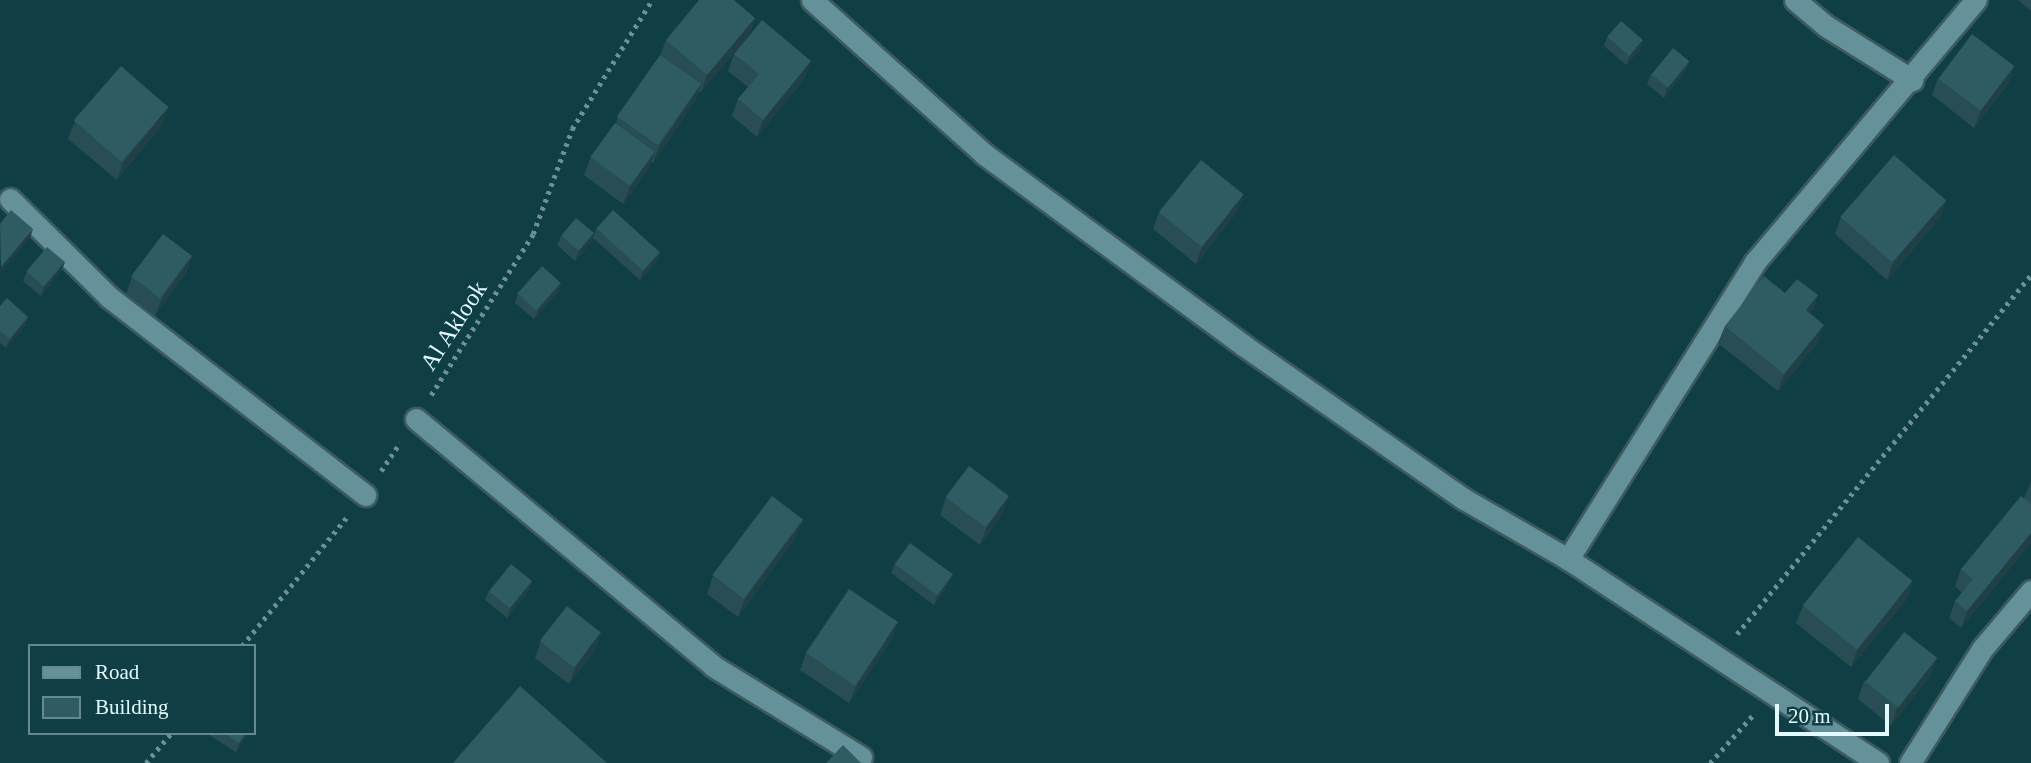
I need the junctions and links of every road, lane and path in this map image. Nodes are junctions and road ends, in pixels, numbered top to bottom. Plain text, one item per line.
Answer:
1 (652, 0) edge
2 (812, 0) edge
3 (1795, 0) edge
4 (1976, 0) edge
5 (1912, 80) junction
6 (10, 199) dead end
7 (2031, 275) edge
8 (415, 419) junction
9 (365, 495) junction
10 (1568, 559) junction
11 (2031, 591) edge
12 (244, 644) edge
13 (1719, 657) junction
14 (1773, 693) junction
15 (169, 735) edge
16 (861, 757) dead end
17 (146, 763) edge
18 (1710, 763) edge
19 (1878, 763) edge
20 (1910, 763) edge

1 - 8 path, Al Aklook
2 - 10 street
3 - 5 street
4 - 5 street
5 - 10 street
6 - 9 street
7 - 13 path
8 - 9 path, Al Aklook
8 - 16 street
9 - 12 path, Al Aklook
10 - 13 street
11 - 20 street
13 - 14 street
14 - 18 path
14 - 19 street
15 - 17 path

